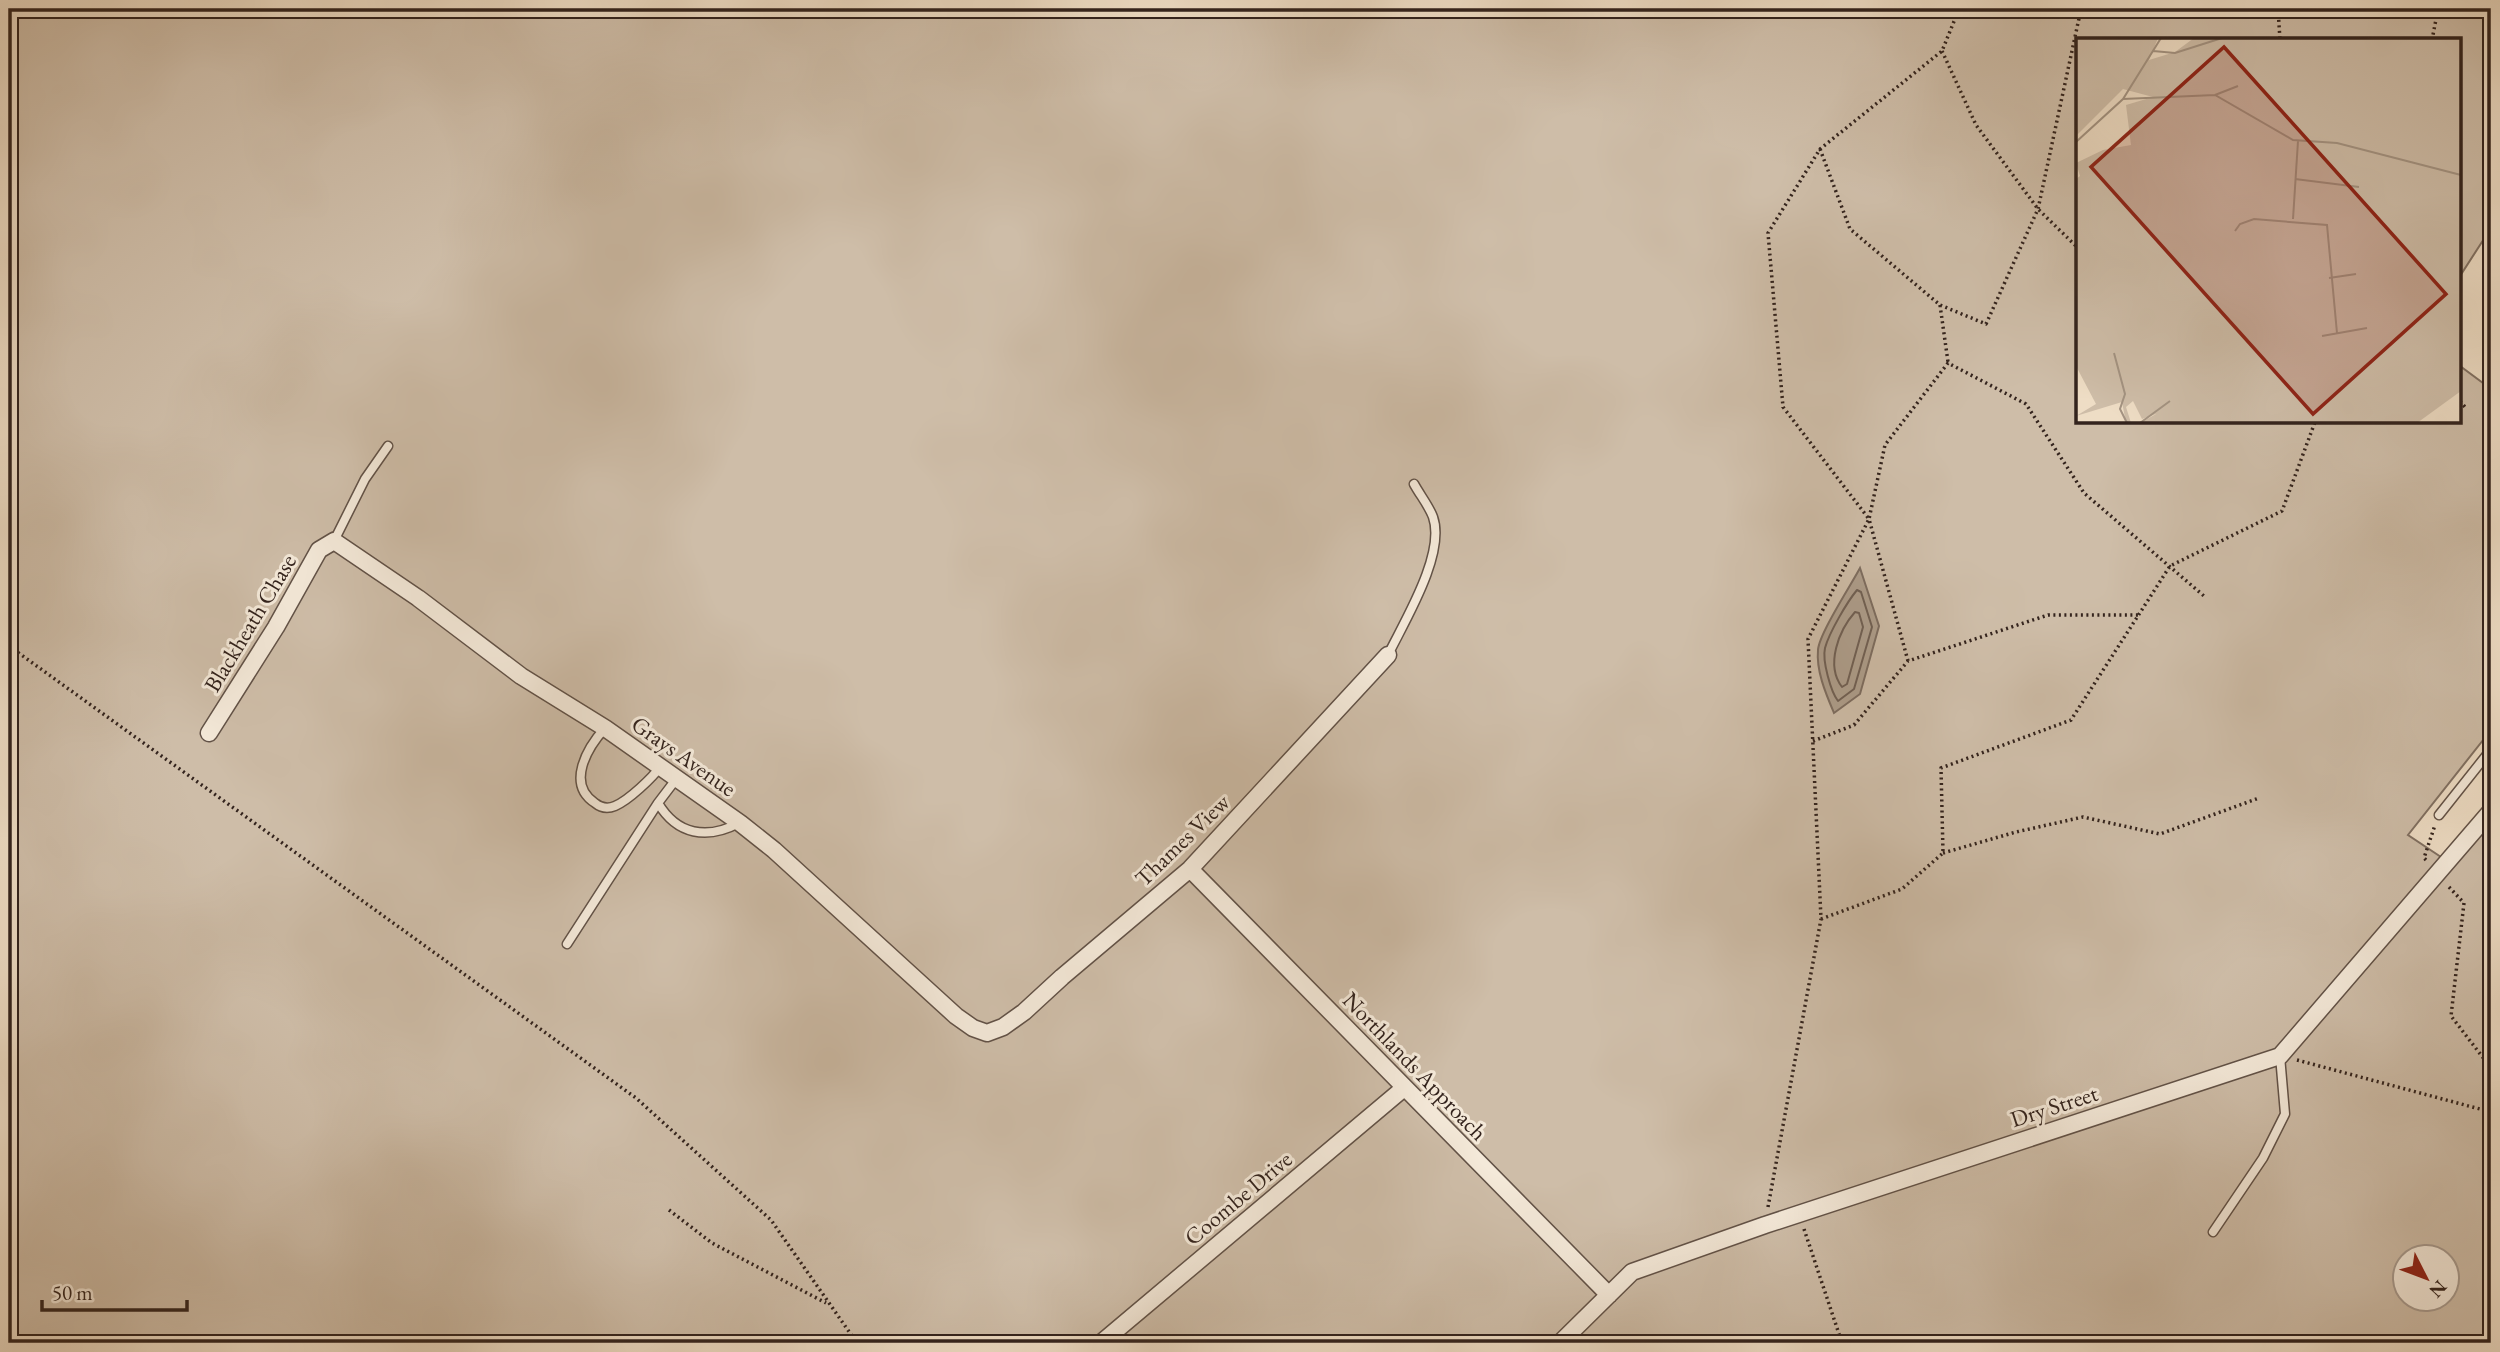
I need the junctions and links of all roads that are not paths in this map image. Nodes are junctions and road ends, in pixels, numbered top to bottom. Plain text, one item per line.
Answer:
1 (388, 446) dead end
2 (1414, 484) dead end
3 (334, 541) junction
4 (1388, 655) joint
5 (605, 728) junction
6 (209, 733) dead end
7 (2491, 753) edge
8 (661, 766) junction
9 (677, 778) junction
10 (658, 803) junction
11 (2491, 811) edge
12 (2439, 815) road end
13 (740, 823) junction
14 (1190, 869) junction
15 (567, 944) dead end
16 (987, 1033) joint
17 (2280, 1056) junction
18 (1404, 1088) junction
19 (2213, 1232) dead end
20 (1609, 1295) junction
21 (1101, 1343) edge
22 (1560, 1343) edge

1 - 3 lane
2 - 4 lane
3 - 5 street, Grays Avenue
3 - 6 street, Blackheath Chase
4 - 14 street, Thames View
5 - 8 street, Grays Avenue
5 - 8 lane
7 - 12 lane
8 - 9 street, Grays Avenue
9 - 10 lane
9 - 13 street, Grays Avenue
10 - 13 lane
10 - 15 lane
11 - 17 street
13 - 16 street, Grays Avenue
14 - 16 street, Thames View
14 - 18 street, Northlands Approach
17 - 19 lane
17 - 20 street, Dry Street
18 - 20 street, Northlands Approach
18 - 21 street, Coombe Drive
20 - 22 street, Dry Street

